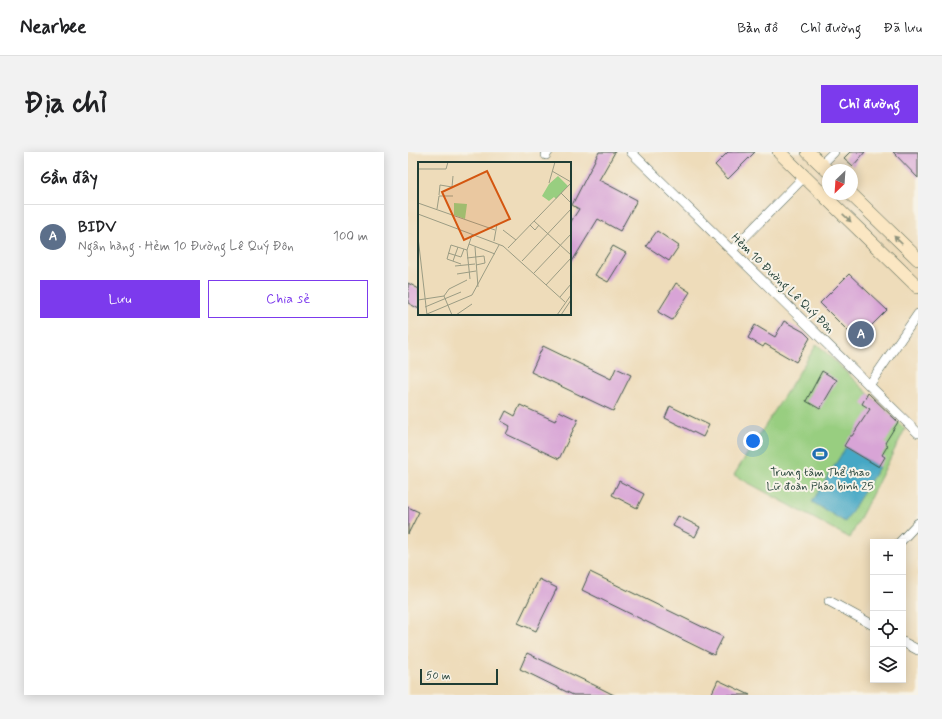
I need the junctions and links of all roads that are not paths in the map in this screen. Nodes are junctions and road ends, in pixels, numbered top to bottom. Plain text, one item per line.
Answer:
1 (631, 152) edge
2 (779, 152) edge
3 (808, 152) edge
4 (834, 152) edge
5 (827, 164) edge
6 (822, 165) edge
7 (804, 177) junction
8 (857, 200) edge
9 (877, 220) junction
10 (864, 234) junction
11 (732, 250) junction
12 (918, 259) edge
13 (918, 287) edge
14 (918, 314) edge
15 (870, 384) junction
16 (918, 433) edge
17 (918, 523) edge
18 (903, 539) edge
19 (829, 601) dead end
20 (870, 623) edge
21 (906, 644) edge
22 (918, 650) edge

1 - 11 street, Hẻm 10 Đường Lê Quý Đôn
2 - 7 main road
3 - 6 main road
4 - 5 street
7 -> 10 main road
7 - 11 street
8 - 9 main road
9 - 10 main road
12 -> 9 main road
10 - 13 main road
11 - 15 street, Hẻm 10 Đường Lê Quý Đôn
14 - 15 street
15 - 16 street, Hẻm 10 Đường Lê Quý Đôn
17 - 18 street
19 - 20 street
21 - 22 street

